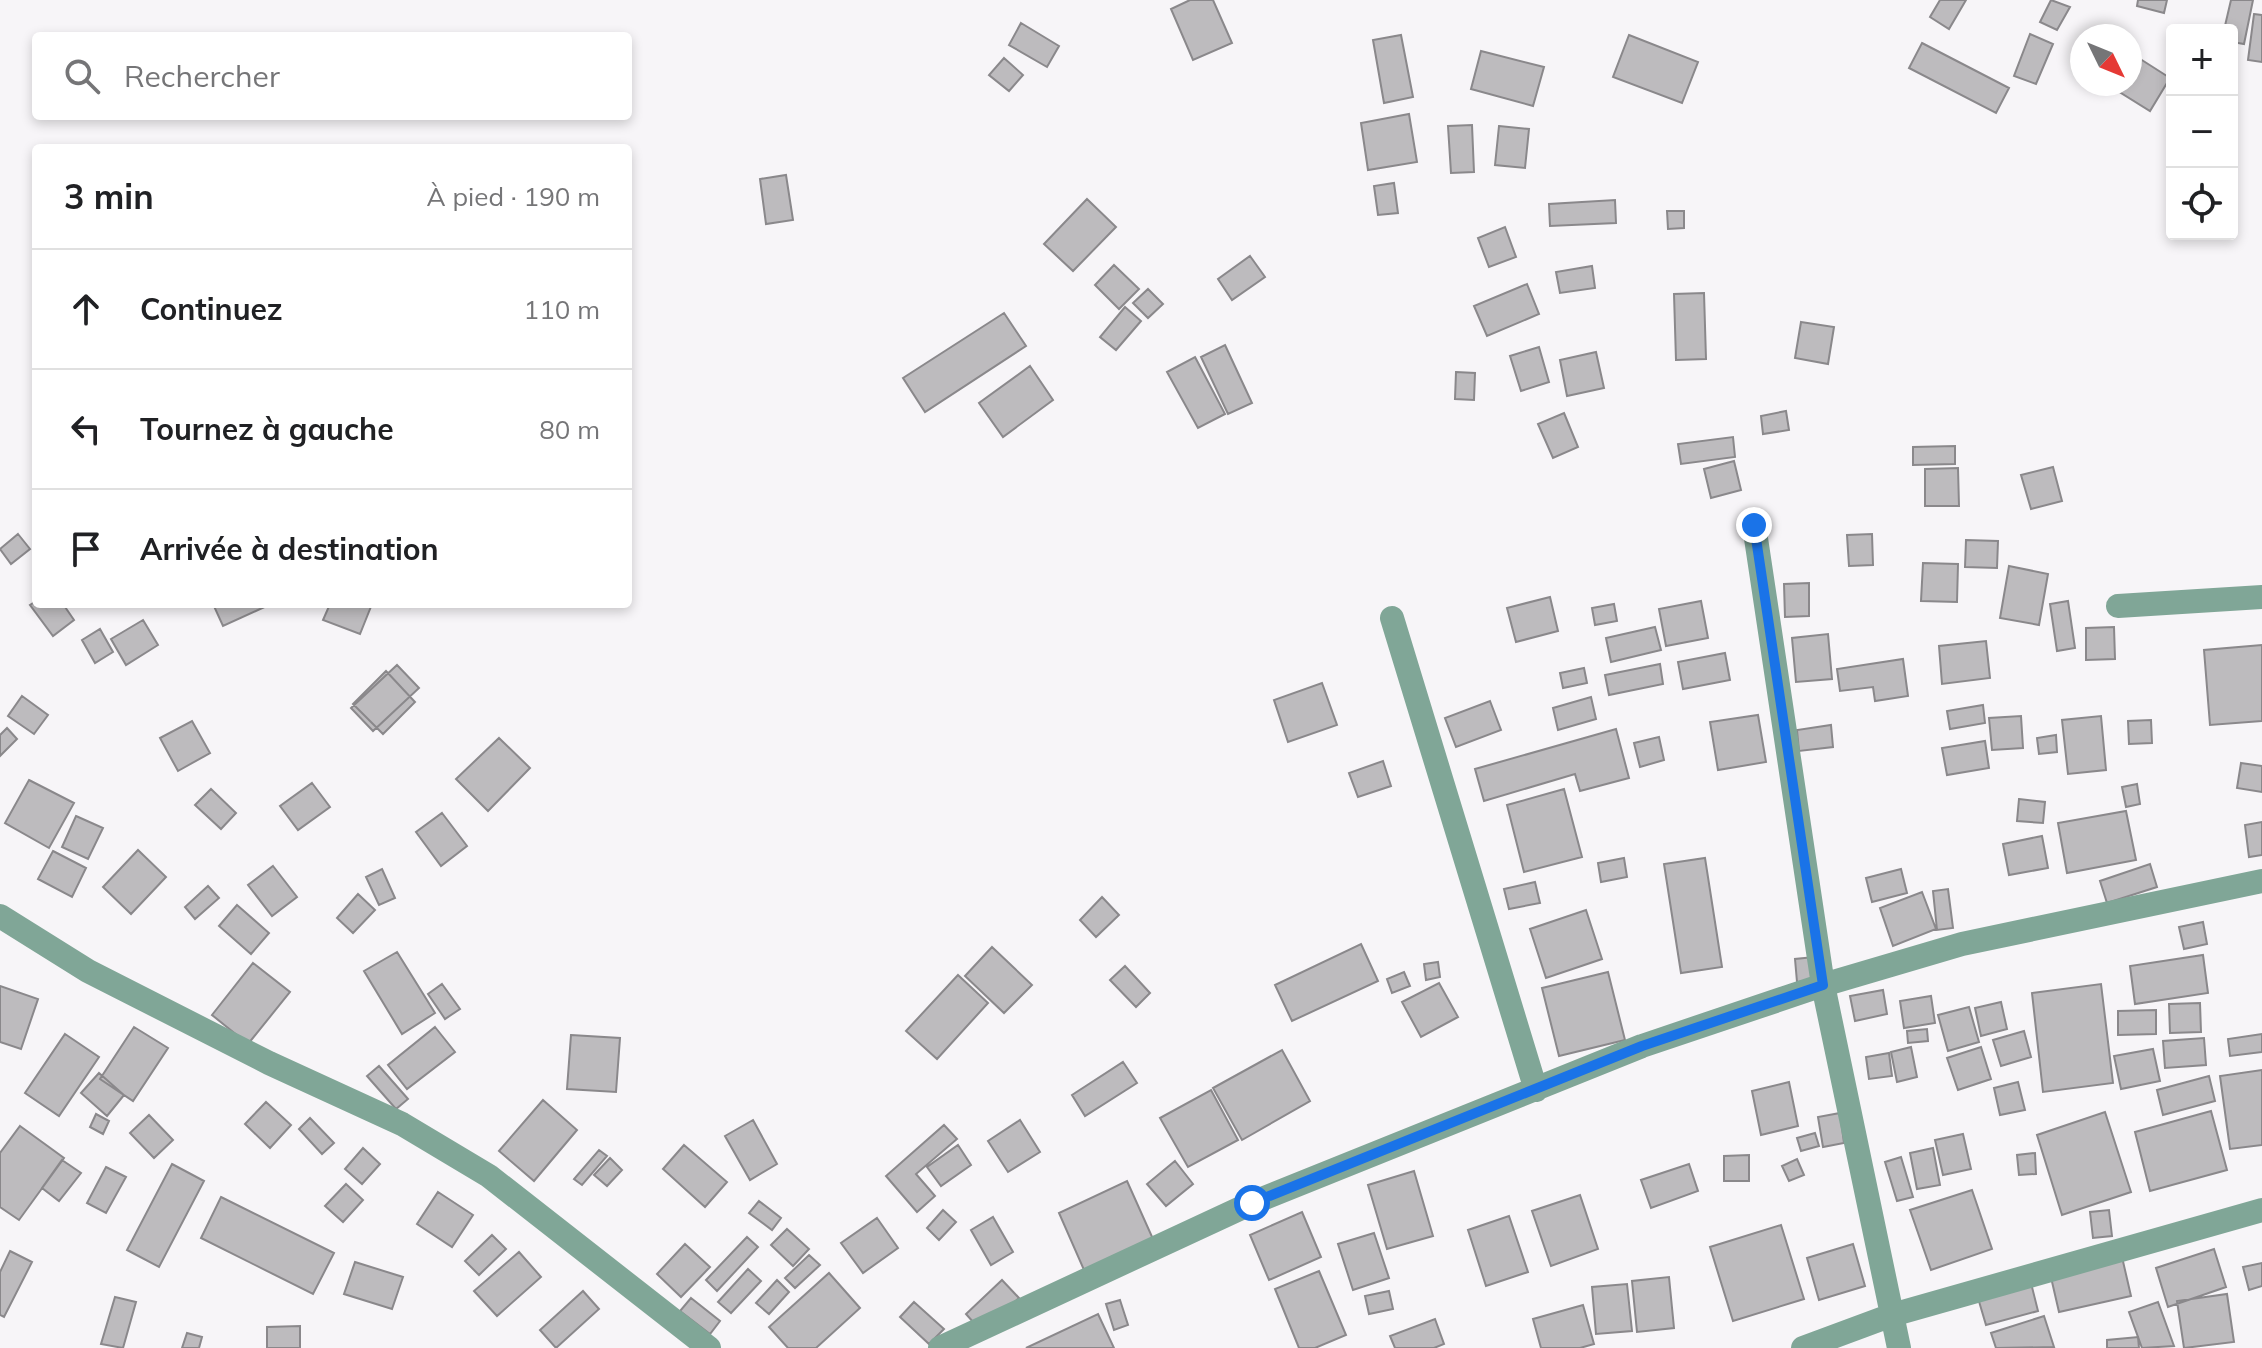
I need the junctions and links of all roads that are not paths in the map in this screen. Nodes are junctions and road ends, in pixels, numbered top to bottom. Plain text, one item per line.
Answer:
1 (1754, 525) dead end
2 (2262, 597) edge
3 (2118, 606) dead end
4 (1392, 618) dead end
5 (2262, 881) edge
6 (0, 916) edge
7 (1823, 985) junction
8 (1536, 1090) junction
9 (2262, 1210) edge
10 (1892, 1315) junction
11 (989, 1338) edge
12 (709, 1348) edge
13 (940, 1348) edge
14 (1803, 1348) edge
15 (1899, 1348) edge

1 - 7 street
2 - 3 street
4 - 8 street
5 - 7 street
6 - 12 street
7 - 8 street
7 - 10 street
8 - 11 street
9 - 10 street
10 - 14 street
10 - 15 street
11 - 13 street

